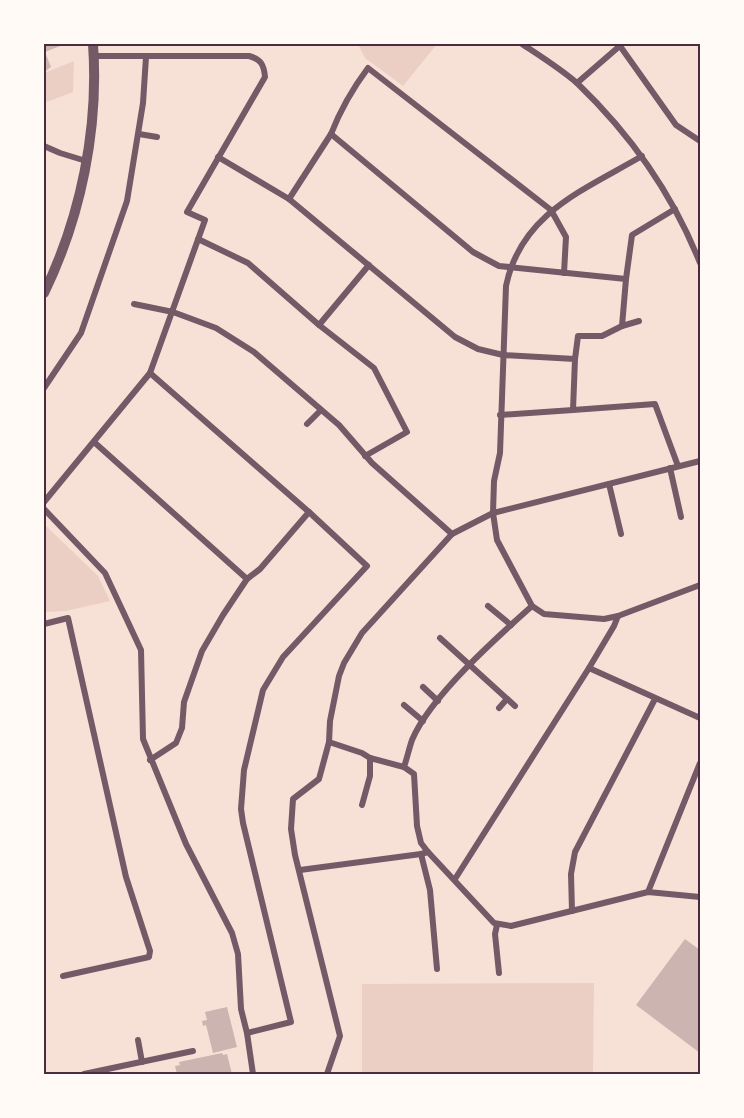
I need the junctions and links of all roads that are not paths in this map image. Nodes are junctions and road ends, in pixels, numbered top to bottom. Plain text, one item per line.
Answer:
1 (93, 44) edge
2 (522, 44) edge
3 (621, 45) edge
4 (94, 56) junction
5 (146, 57) junction
6 (577, 83) junction
7 (139, 134) junction
8 (331, 134) junction
9 (157, 137) dead end
10 (700, 141) edge
11 (44, 146) edge
12 (642, 156) junction
13 (218, 157) junction
14 (86, 161) junction
15 (290, 199) junction
16 (675, 209) junction
17 (551, 210) junction
18 (198, 239) junction
19 (700, 263) edge
20 (369, 265) junction
21 (510, 268) junction
22 (564, 273) junction
23 (626, 279) junction
24 (44, 293) edge
25 (134, 304) dead end
26 (173, 312) junction
27 (639, 321) dead end
28 (319, 325) junction
29 (622, 326) junction
30 (503, 356) junction
31 (575, 359) junction
32 (150, 373) junction
33 (44, 388) edge
34 (321, 410) junction
35 (573, 410) junction
36 (500, 415) junction
37 (307, 424) dead end
38 (94, 442) junction
39 (365, 456) junction
40 (700, 461) edge
41 (678, 466) junction
42 (670, 468) junction
43 (609, 484) junction
44 (44, 502) edge
45 (44, 509) edge
46 (309, 513) junction
47 (493, 513) junction
48 (681, 517) dead end
49 (452, 534) junction
50 (621, 534) dead end
51 (247, 579) junction
52 (700, 585) edge
53 (488, 606) dead end
54 (532, 606) junction
55 (618, 616) junction
56 (44, 624) edge
57 (511, 625) junction
58 (440, 638) dead end
59 (470, 666) junction
60 (589, 668) junction
61 (423, 687) dead end
62 (507, 699) junction
63 (655, 699) junction
64 (438, 700) junction
65 (404, 705) dead end
66 (515, 706) dead end
67 (499, 708) dead end
68 (700, 718) edge
69 (423, 721) junction
70 (328, 742) junction
71 (370, 758) junction
72 (150, 760) junction
73 (700, 763) edge
74 (404, 767) junction
75 (362, 805) dead end
76 (424, 853) junction
77 (300, 870) junction
78 (455, 879) junction
79 (648, 892) junction
80 (700, 897) edge
81 (572, 911) junction
82 (496, 924) junction
83 (437, 969) dead end
84 (499, 973) dead end
85 (63, 976) dead end
86 (247, 1033) junction
87 (138, 1040) dead end
88 (193, 1051) dead end
89 (142, 1062) junction
90 (84, 1074) edge
91 (253, 1074) edge
92 (327, 1074) edge

1 - 4 street
2 - 6 street
3 - 6 street
3 - 10 street
4 - 5 street
4 - 14 street
5 - 7 street
5 - 13 street
6 - 12 street
7 - 9 street
7 - 33 street
8 - 15 street
8 - 17 street
8 - 21 street
11 - 14 street
12 - 16 street
12 - 17 street
13 - 15 street
13 - 18 street
14 - 24 street
15 - 20 street
16 - 19 street
16 - 23 street
17 - 21 street
17 - 22 street
18 - 26 street
18 - 28 street
20 - 28 street
20 - 30 street
21 - 22 street
21 - 30 street
22 - 23 street
23 - 29 street
25 - 26 street
26 - 32 street
26 - 34 street
27 - 29 street
28 - 39 street
29 - 31 street
30 - 31 street
30 - 36 street
31 - 35 street
32 - 38 street
32 - 46 street
34 - 37 street
34 - 39 street
35 - 36 street
35 - 41 street
36 - 47 street
38 - 44 street
38 - 51 street
39 - 49 street
40 - 41 street
41 - 42 street
42 - 43 street
42 - 48 street
43 - 47 street
43 - 50 street
45 - 72 street
46 - 51 street
46 - 86 street
47 - 49 street
47 - 54 street
49 - 70 street
51 - 72 street
52 - 55 street
53 - 57 street
54 - 55 street
54 - 57 street
55 - 60 street
56 - 85 street
57 - 59 street
58 - 59 street
59 - 62 street
59 - 64 street
60 - 63 street
60 - 78 street
61 - 64 street
62 - 66 street
62 - 67 street
63 - 68 street
63 - 81 street
64 - 69 street
65 - 69 street
69 - 74 street
70 - 71 street
70 - 77 street
71 - 74 street
71 - 75 street
72 - 86 street
73 - 79 street
74 - 76 street
76 - 77 street
76 - 78 street
76 - 83 street
77 - 92 street
78 - 82 street
79 - 80 street
79 - 81 street
81 - 82 street
82 - 84 street
86 - 91 street
87 - 89 street
88 - 89 street
89 - 90 street

